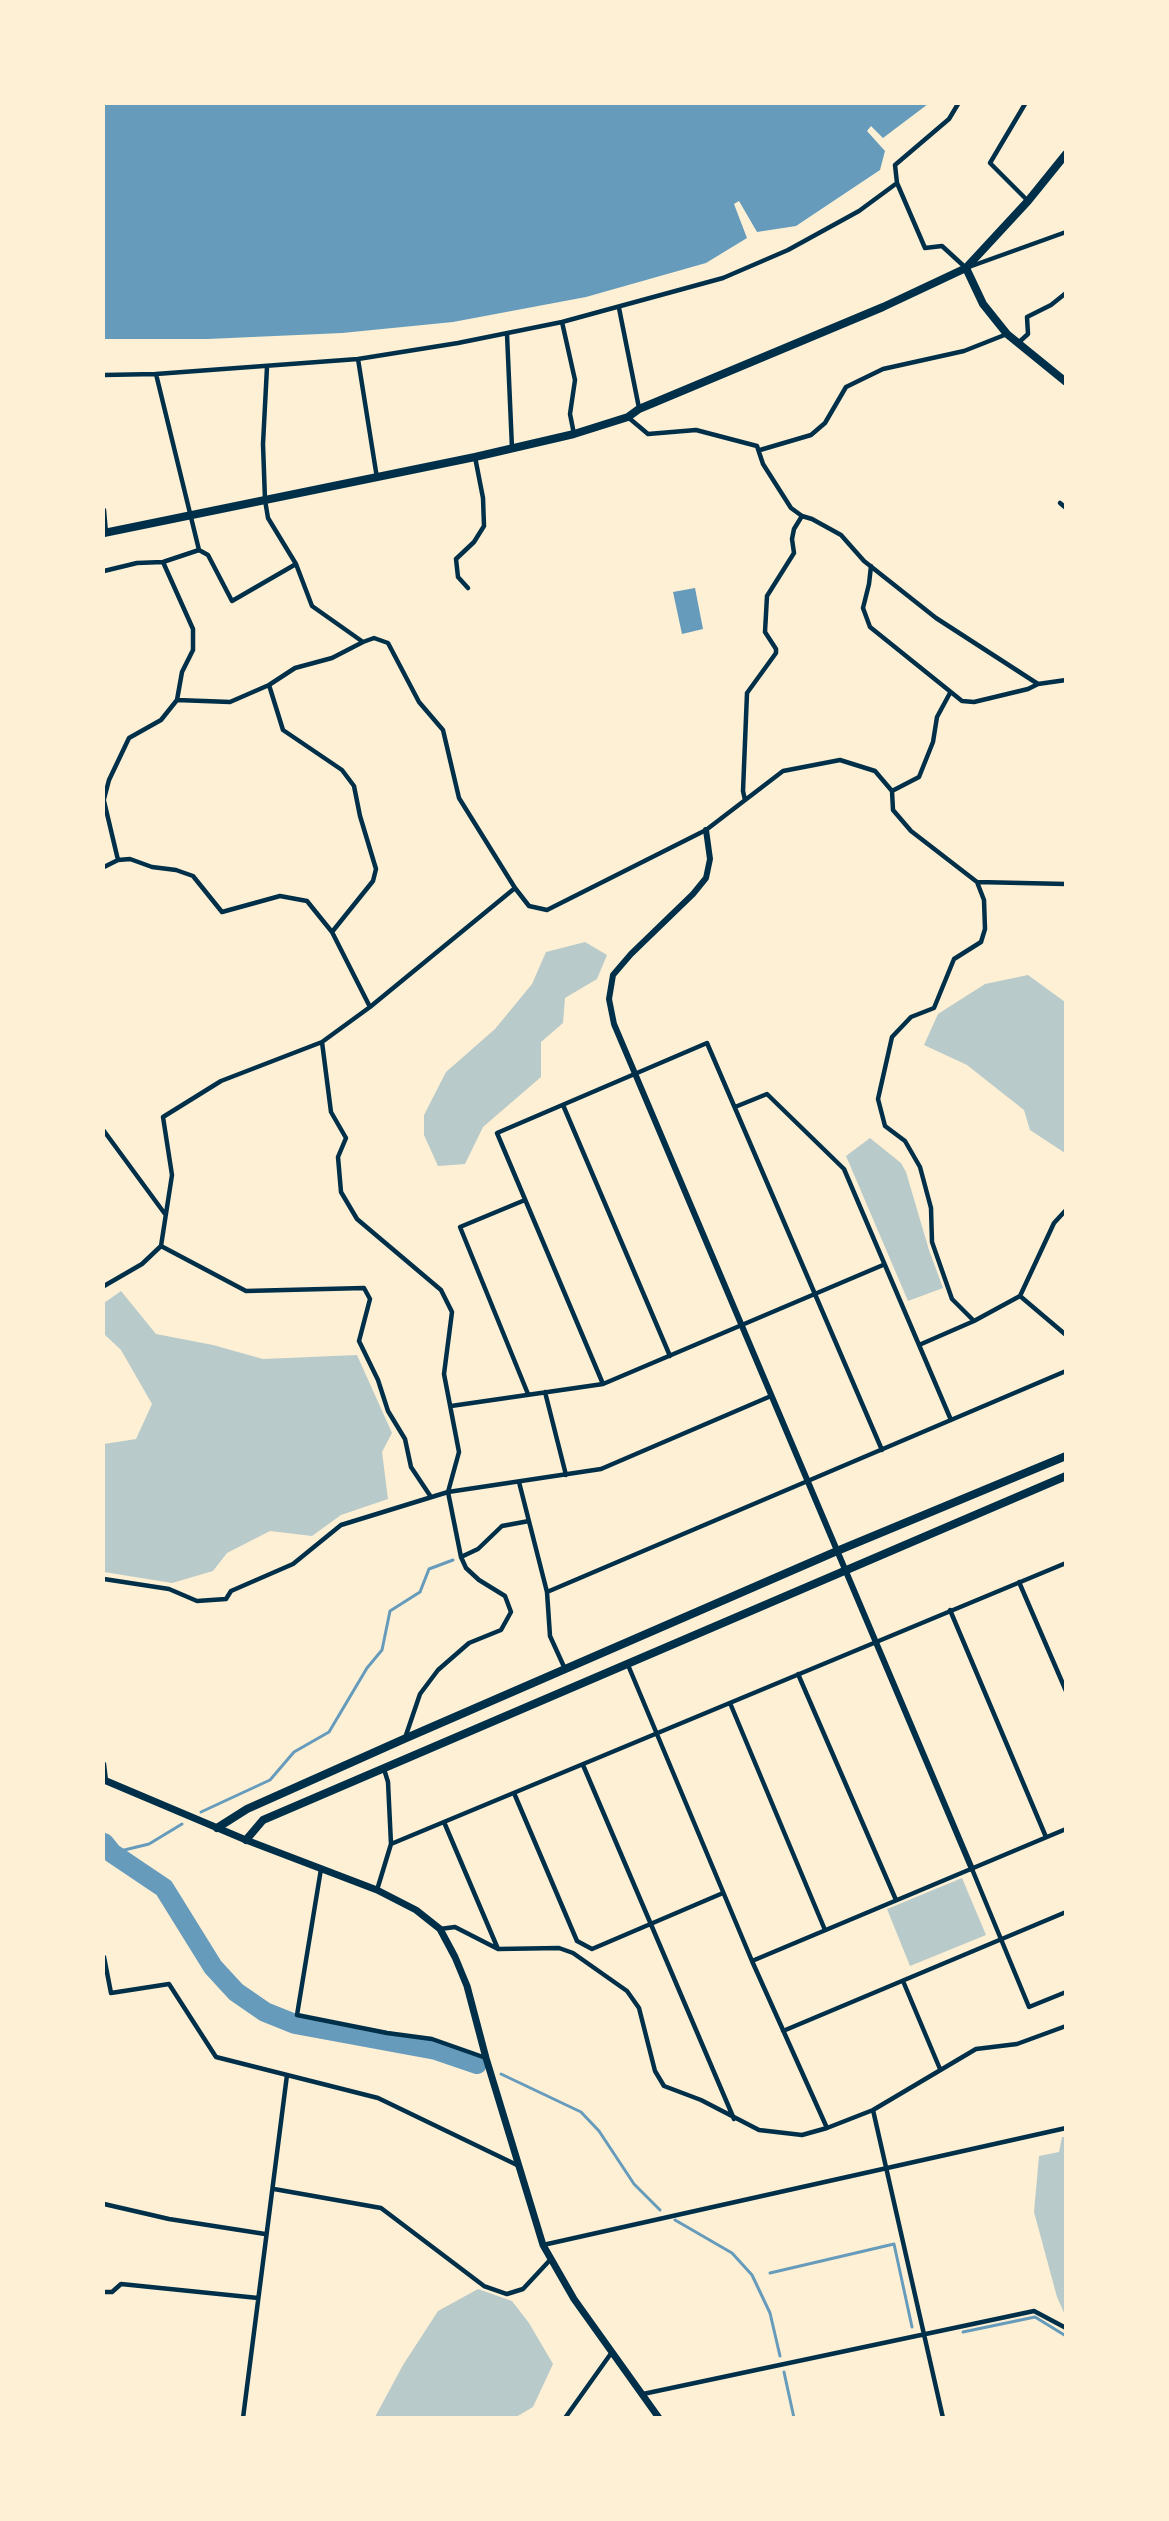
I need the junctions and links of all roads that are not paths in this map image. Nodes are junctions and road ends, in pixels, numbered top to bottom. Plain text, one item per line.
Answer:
1 (958, 104) edge
2 (1025, 104) edge
3 (1065, 154) edge
4 (897, 183) junction
5 (1028, 201) junction
6 (1065, 232) edge
7 (966, 268) junction
8 (1065, 293) edge
9 (619, 308) junction
10 (562, 322) junction
11 (507, 334) junction
12 (1007, 334) junction
13 (1018, 343) junction
14 (358, 359) junction
15 (267, 367) junction
16 (156, 374) junction
17 (104, 375) edge
18 (1065, 382) edge
19 (639, 409) junction
20 (628, 417) junction
21 (574, 434) junction
22 (512, 448) junction
23 (760, 450) junction
24 (475, 457) junction
25 (377, 478) junction
26 (265, 500) junction
27 (1060, 503) dead end
28 (1065, 508) edge
29 (104, 510) edge
30 (190, 516) junction
31 (802, 516) junction
32 (105, 533) edge
33 (199, 550) junction
34 (163, 562) junction
35 (296, 564) junction
36 (871, 566) junction
37 (104, 571) edge
38 (468, 588) dead end
39 (363, 642) junction
40 (1065, 680) edge
41 (1038, 684) junction
42 (269, 685) junction
43 (950, 693) junction
44 (177, 700) junction
45 (106, 779) edge
46 (892, 790) junction
47 (104, 800) edge
48 (745, 800) junction
49 (706, 830) junction
50 (118, 860) junction
51 (104, 867) edge
52 (977, 882) junction
53 (1065, 884) edge
54 (515, 888) junction
55 (333, 932) junction
56 (369, 1007) junction
57 (322, 1042) junction
58 (634, 1073) junction
59 (563, 1105) junction
60 (735, 1107) junction
61 (104, 1131) edge
62 (525, 1200) junction
63 (1065, 1210) edge
64 (165, 1214) junction
65 (161, 1246) junction
66 (883, 1265) junction
67 (104, 1286) edge
68 (815, 1293) junction
69 (1020, 1296) junction
70 (974, 1321) junction
71 (741, 1326) junction
72 (1065, 1335) edge
73 (919, 1345) junction
74 (670, 1356) junction
75 (1065, 1371) edge
76 (603, 1384) junction
77 (545, 1392) junction
78 (528, 1394) junction
79 (771, 1396) junction
80 (451, 1406) junction
81 (951, 1420) junction
82 (882, 1450) junction
83 (1065, 1456) edge
84 (566, 1475) junction
85 (1065, 1476) edge
86 (807, 1479) junction
87 (519, 1482) junction
88 (448, 1492) junction
89 (431, 1497) junction
90 (529, 1521) junction
91 (837, 1551) junction
92 (461, 1557) junction
93 (1065, 1563) edge
94 (846, 1571) junction
95 (104, 1580) edge
96 (1019, 1582) junction
97 (547, 1592) junction
98 (950, 1610) junction
99 (875, 1641) junction
100 (627, 1663) junction
101 (566, 1669) junction
102 (798, 1674) junction
103 (1065, 1691) edge
104 (729, 1703) junction
105 (657, 1734) junction
106 (404, 1739) junction
107 (104, 1764) edge
108 (583, 1765) junction
109 (384, 1768) junction
110 (105, 1780) edge
111 (514, 1793) junction
112 (444, 1822) junction
113 (218, 1828) junction
114 (1065, 1829) edge
115 (1046, 1838) junction
116 (246, 1840) junction
117 (391, 1844) junction
118 (322, 1869) junction
119 (972, 1869) junction
120 (377, 1890) junction
121 (723, 1893) junction
122 (896, 1900) junction
123 (1065, 1912) edge
124 (651, 1924) junction
125 (440, 1929) junction
126 (825, 1930) junction
127 (1001, 1940) junction
128 (498, 1949) junction
129 (104, 1957) edge
130 (752, 1961) junction
131 (903, 1981) junction
132 (1065, 1992) edge
133 (1065, 2026) edge
134 (783, 2031) junction
135 (486, 2058) junction
136 (940, 2069) junction
137 (287, 2075) junction
138 (873, 2110) junction
139 (734, 2119) junction
140 (826, 2128) junction
141 (1065, 2128) edge
142 (517, 2165) junction
143 (886, 2170) junction
144 (274, 2189) junction
145 (104, 2204) edge
146 (265, 2234) junction
147 (543, 2244) junction
148 (550, 2260) junction
149 (104, 2292) edge
150 (258, 2298) junction
151 (1065, 2328) edge
152 (923, 2335) junction
153 (612, 2352) junction
154 (643, 2394) junction
155 (243, 2418) edge
156 (565, 2418) edge
157 (659, 2418) edge
158 (943, 2418) edge

1 - 4 street
2 - 5 street
3 - 5 highway
4 - 7 street
4 - 9 street
5 - 7 highway
6 - 7 street
7 - 12 main road
7 - 19 highway
8 - 13 street
9 - 10 street
9 - 19 street
10 - 11 street
10 - 21 street
11 - 14 street
11 - 22 street
12 - 13 main road
12 - 23 street
13 - 18 main road
14 - 15 street
14 - 25 street
15 - 16 street
15 - 26 street
16 - 17 street
16 - 30 street
19 - 20 highway
20 - 21 highway
20 - 23 street
21 - 22 highway
22 - 24 highway
23 - 31 street
24 - 25 highway
24 - 38 street
25 - 26 highway
26 - 30 highway
26 - 35 street
27 - 28 street
29 - 32 street
30 - 32 highway
30 - 33 street
31 - 36 street
31 - 48 street
33 - 34 street
33 - 35 street
34 - 37 street
34 - 44 street
35 - 39 street
36 - 41 street
36 - 43 street
39 - 42 street
39 - 54 street
40 - 41 street
41 - 43 street
42 - 44 street
42 - 55 street
43 - 46 street
44 - 45 street
45 - 47 street
46 - 48 street
46 - 52 street
47 - 50 street
48 - 49 street
49 - 54 street
49 - 58 street
50 - 51 street
50 - 55 street
52 - 53 street
52 - 70 street
54 - 56 street
55 - 56 street
56 - 57 street
57 - 64 street
57 - 80 street
58 - 59 street
58 - 60 street
58 - 71 street
59 - 62 street
59 - 74 street
60 - 66 street
60 - 68 street
61 - 64 street
62 - 76 street
62 - 78 street
63 - 69 street
64 - 65 street
65 - 67 street
65 - 89 street
66 - 68 street
66 - 73 street
68 - 71 street
68 - 82 street
69 - 70 street
69 - 72 street
70 - 73 street
71 - 74 street
71 - 79 street
73 - 81 street
74 - 76 street
75 - 81 street
76 - 77 street
77 - 78 street
77 - 84 street
78 - 80 street
79 - 84 street
79 - 86 street
80 - 88 street
81 - 82 street
82 - 86 street
83 - 91 highway
84 - 87 street
85 - 94 highway
86 - 91 street
86 - 97 street
87 - 88 street
87 - 90 street
88 - 89 street
88 - 92 street
89 - 95 street
90 - 92 street
90 - 97 street
91 - 94 street
91 - 101 highway
92 - 106 street
93 - 96 street
94 - 99 street
94 - 100 highway
96 - 98 street
96 - 103 street
97 - 101 street
98 - 99 street
98 - 115 street
99 - 102 street
99 - 119 street
100 - 105 street
100 - 109 highway
101 - 106 highway
102 - 104 street
102 - 122 street
104 - 105 street
104 - 126 street
105 - 108 street
105 - 121 street
106 - 113 highway
107 - 110 street
108 - 111 street
108 - 124 street
109 - 116 highway
109 - 117 street
110 - 113 main road
111 - 112 street
111 - 124 street
112 - 117 street
112 - 128 street
113 - 116 main road
114 - 115 street
115 - 119 street
116 - 118 main road
117 - 120 street
118 - 120 main road
118 - 135 street
119 - 122 street
119 - 127 street
120 - 125 main road
121 - 124 street
121 - 130 street
122 - 126 street
123 - 127 street
124 - 139 street
125 - 128 street
125 - 135 main road
126 - 130 street
127 - 131 street
127 - 132 street
128 - 139 street
129 - 137 street
130 - 134 street
131 - 134 street
131 - 136 street
133 - 136 street
134 - 140 street
135 - 142 main road
136 - 138 street
137 - 142 street
137 - 144 street
138 - 140 street
138 - 143 street
139 - 140 street
141 - 143 street
142 - 147 main road
143 - 147 street
143 - 152 street
144 - 146 street
144 - 148 street
145 - 146 street
146 - 150 street
147 - 148 main road
148 - 153 main road
149 - 150 street
150 - 155 street
151 - 152 street
152 - 154 street
152 - 158 street
153 - 154 main road
153 - 156 street
154 - 157 main road

